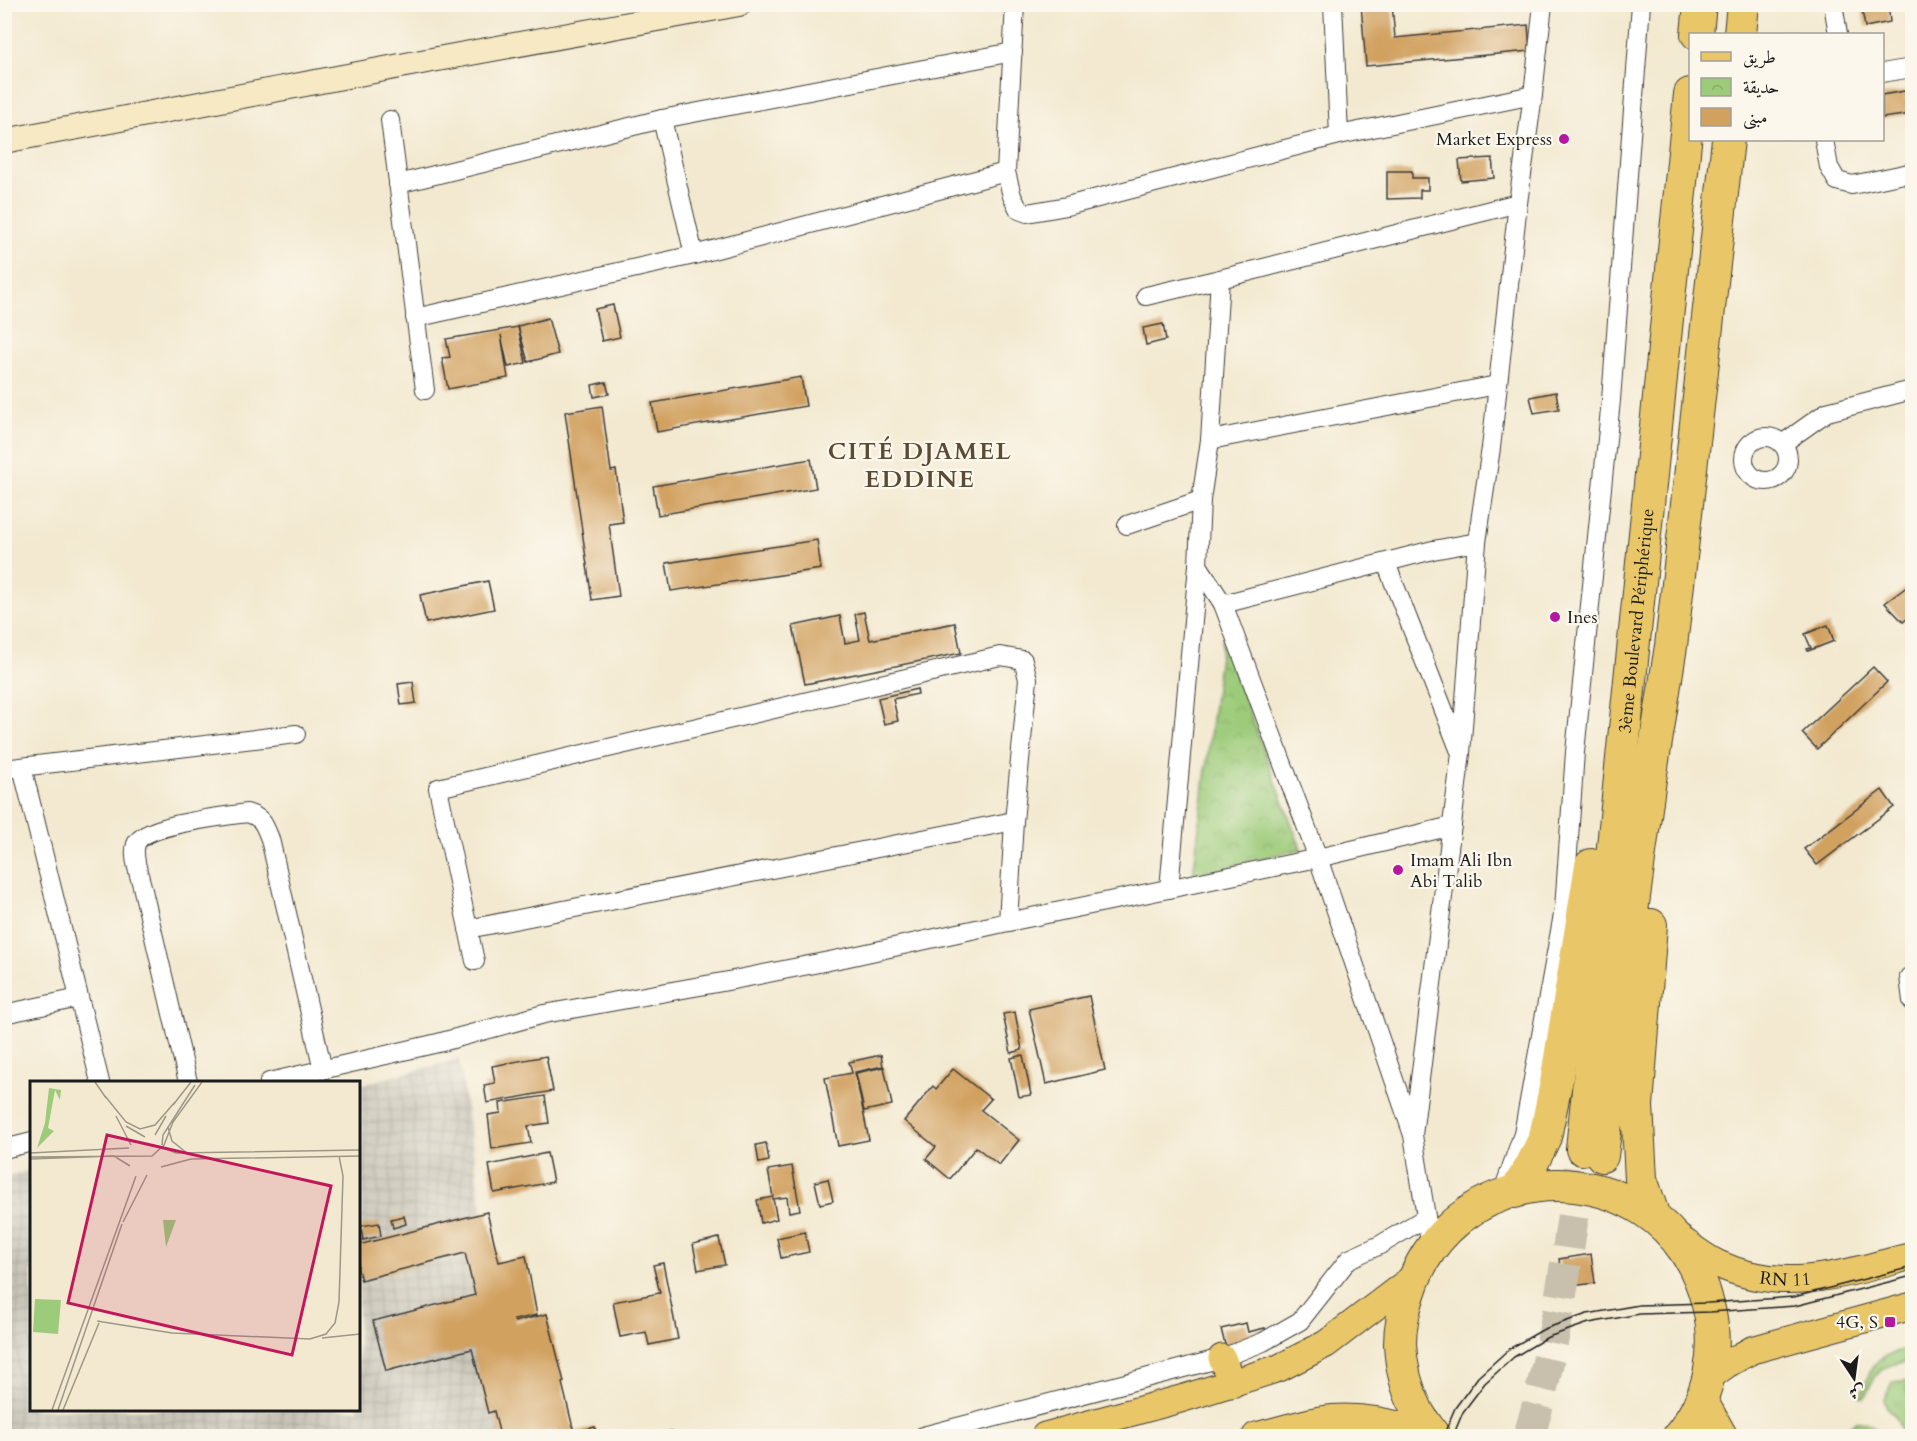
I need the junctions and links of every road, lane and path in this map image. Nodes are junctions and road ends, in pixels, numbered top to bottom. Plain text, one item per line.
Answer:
1 (739, 4) edge
2 (1015, 4) edge
3 (1333, 4) edge
4 (1543, 4) edge
5 (1641, 4) edge
6 (1700, 4) edge
7 (1743, 4) edge
8 (1833, 4) edge
9 (676, 10) edge
10 (1697, 33) edge
11 (1740, 33) edge
12 (1838, 33) edge
13 (1013, 52) junction
14 (1912, 68) edge
15 (1884, 73) edge
16 (1533, 95) junction
17 (1689, 104) edge
18 (662, 119) junction
19 (390, 120) dead end
20 (1339, 135) junction
21 (4, 141) edge
22 (1728, 141) edge
23 (1824, 141) edge
24 (1006, 172) junction
25 (1912, 180) edge
26 (398, 184) junction
27 (1518, 203) junction
28 (693, 255) junction
29 (1220, 279) junction
30 (1146, 296) dead end
31 (415, 318) junction
32 (1497, 385) junction
33 (425, 390) dead end
34 (1912, 390) edge
35 (1210, 440) junction
36 (1782, 444) dead end
37 (1201, 500) junction
38 (1127, 525) dead end
39 (1478, 542) junction
40 (1386, 563) junction
41 (1198, 565) junction
42 (1223, 604) junction
43 (1671, 646) junction
44 (296, 734) dead end
45 (1461, 753) junction
46 (1622, 760) junction
47 (13, 768) edge
48 (1014, 821) junction
49 (1602, 821) junction
50 (1452, 826) junction
51 (1318, 858) junction
52 (1169, 889) junction
53 (1564, 909) junction
54 (1008, 922) junction
55 (468, 929) junction
56 (475, 961) dead end
57 (1909, 977) dead end
58 (79, 998) junction
59 (1912, 1000) edge
60 (4, 1014) edge
61 (323, 1070) junction
62 (100, 1081) edge
63 (188, 1081) edge
64 (277, 1081) edge
65 (1413, 1135) junction
66 (30, 1142) edge
67 (4, 1149) edge
68 (1508, 1194) junction
69 (1425, 1218) junction
70 (1662, 1224) junction
71 (1431, 1248) junction
72 (1912, 1256) edge
73 (1414, 1277) junction
74 (1912, 1306) edge
75 (1222, 1358) junction
76 (1232, 1384) junction
77 (1705, 1388) junction
78 (923, 1437) edge
79 (1045, 1437) edge
80 (1256, 1437) edge
81 (1432, 1437) edge
82 (1679, 1437) edge
83 (1721, 1437) edge

1 - 9 street
2 - 13 street
3 - 20 street
4 - 16 street
5 - 53 street
6 - 10 highway
7 - 11 highway
8 - 12 street
9 - 21 street
13 - 18 street
13 - 24 street
14 - 15 street
16 - 20 street
16 - 27 street
17 - 46 highway, 3ème Boulevard Périphérique
18 - 26 street
18 - 28 street
19 - 26 street
20 - 24 street
22 - 43 highway, 3ème Boulevard Périphérique
23 - 25 street
24 - 28 street
26 - 31 street
27 - 29 street
27 - 32 street
28 - 31 street
29 - 30 street
29 - 35 street
31 - 33 street
32 - 35 street
32 - 39 street
34 - 36 street
35 - 37 street
37 - 38 street
37 - 41 street
39 - 40 street
39 - 45 street
40 - 42 street
40 - 45 street
41 - 42 street
41 - 52 street
42 - 51 street
43 - 46 highway, 3ème Boulevard Périphérique
43 - 70 highway
44 - 47 street
45 - 50 street
46 - 49 highway
47 - 58 street
48 - 54 street
48 - 55 street
48 - 55 street
49 - 53 highway
49 - 68 highway
50 - 51 street
50 - 65 street
51 - 52 street
51 - 65 street
52 - 54 street
53 - 68 street
54 - 61 street
55 - 56 street
57 - 59 street
58 - 60 street
58 - 62 street
61 - 63 street
61 - 64 street
65 - 69 street
66 - 67 street
68 - 70 highway
68 - 71 highway
69 - 71 street
69 - 75 street
70 - 72 main road, RN 11
70 - 77 highway
71 - 73 highway
73 - 76 main road
73 - 81 highway
74 - 77 main road
75 - 76 main road
75 - 78 street
76 - 79 main road
77 - 82 highway
77 - 83 highway
80 - 81 main road

